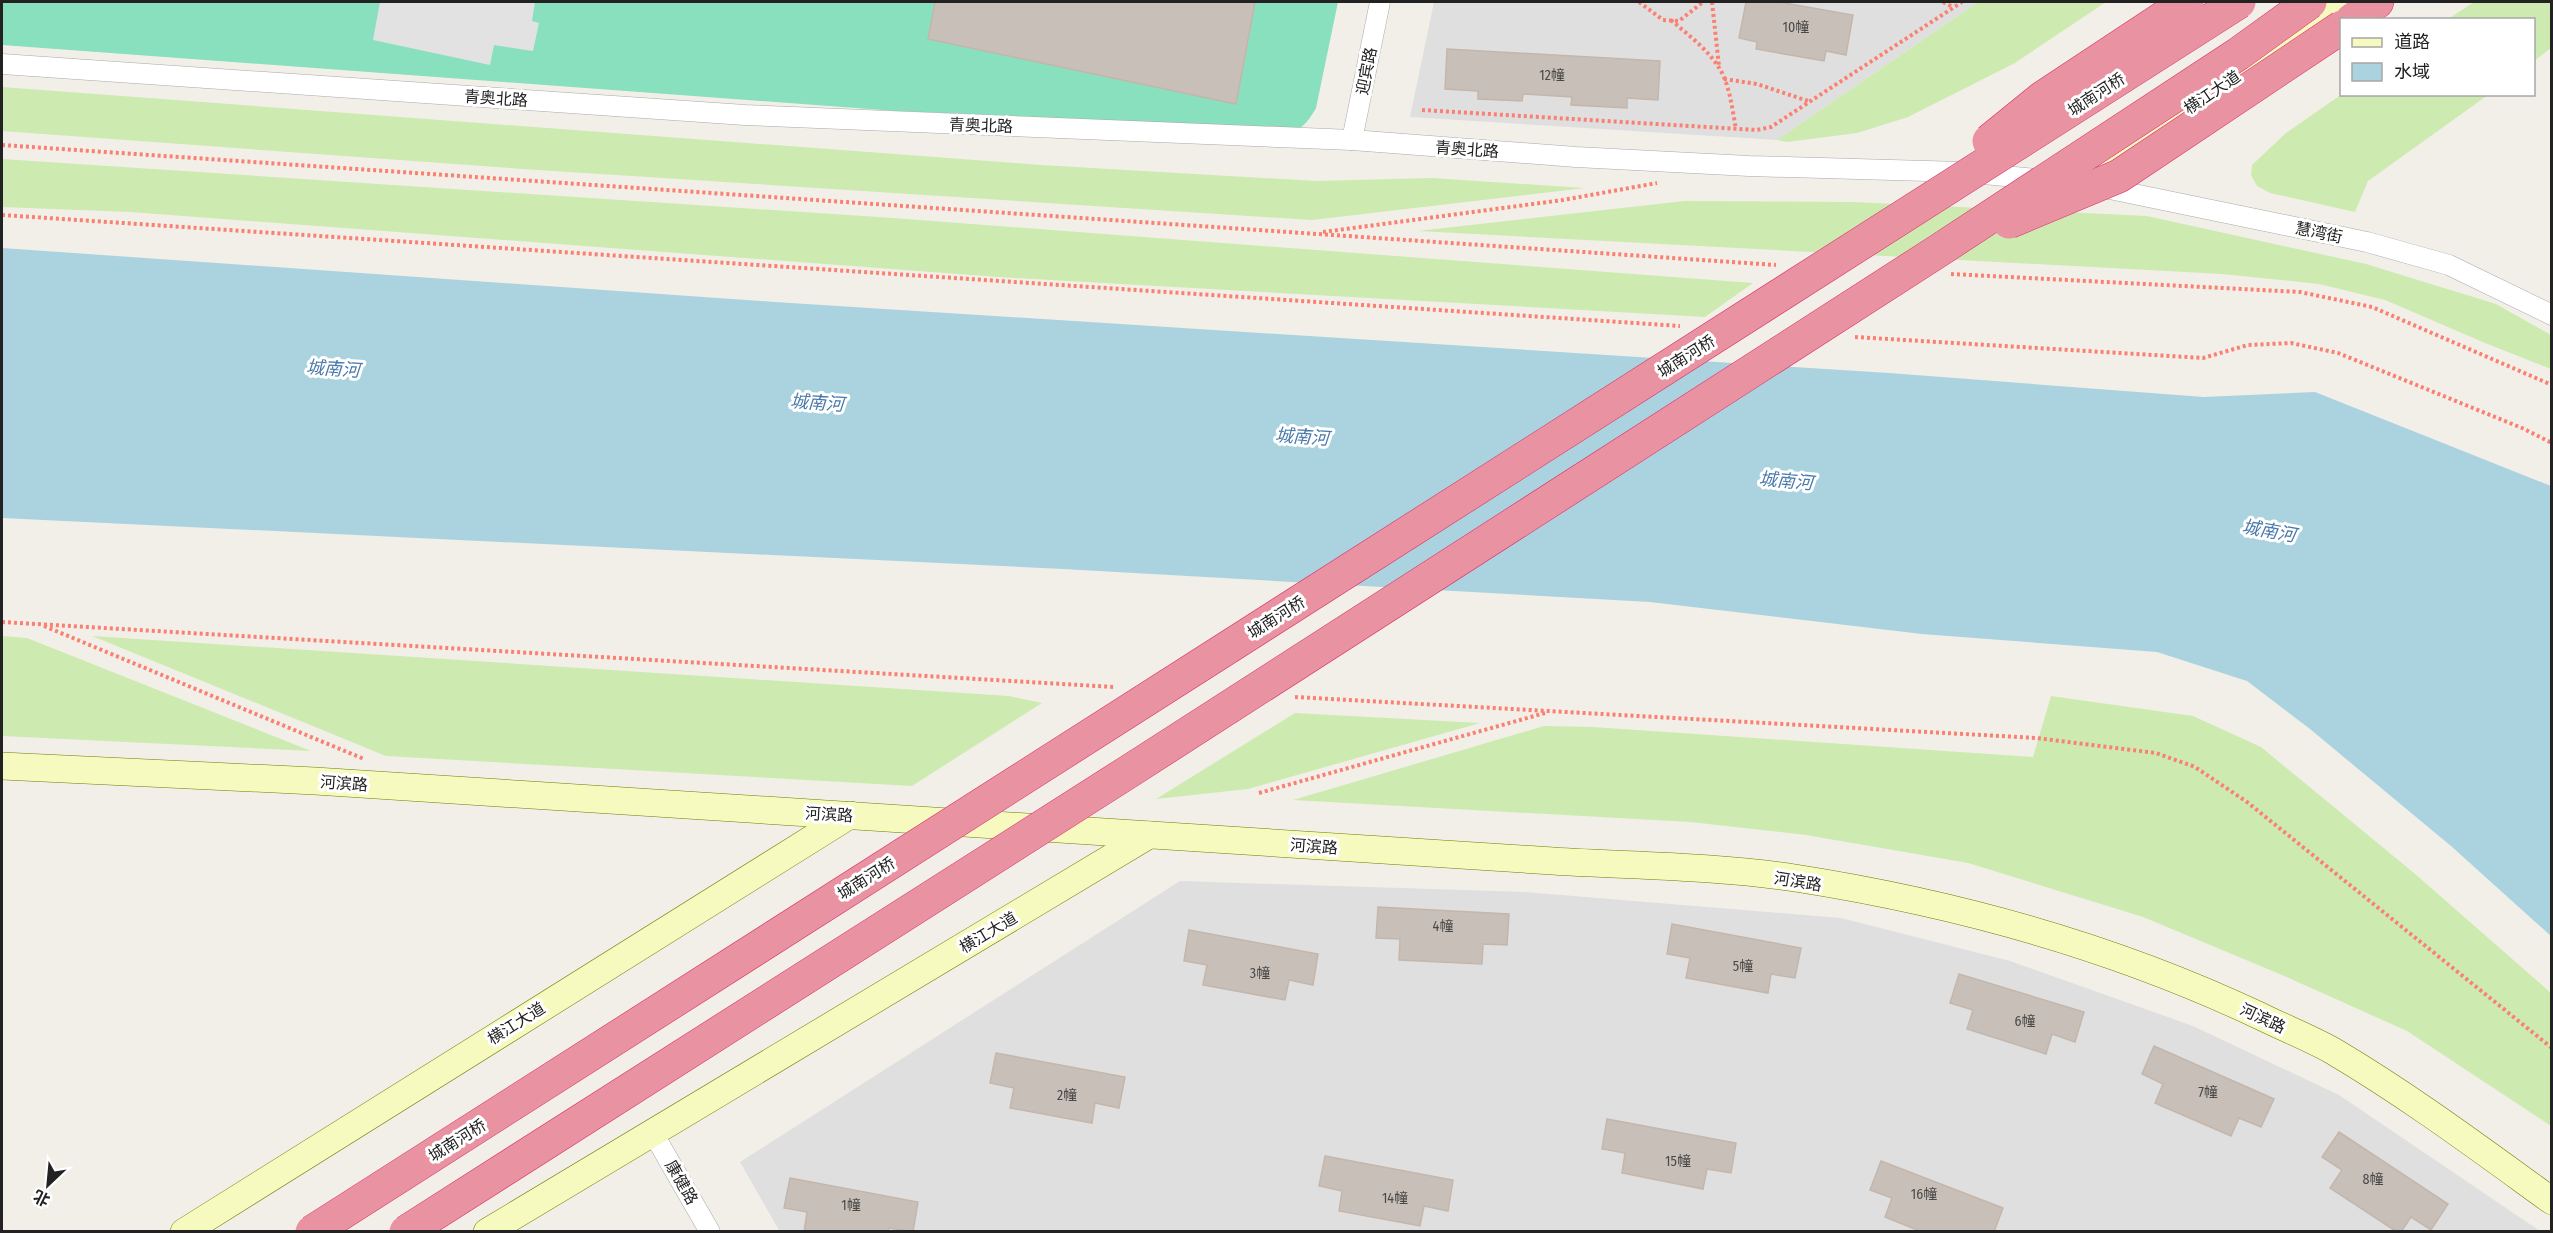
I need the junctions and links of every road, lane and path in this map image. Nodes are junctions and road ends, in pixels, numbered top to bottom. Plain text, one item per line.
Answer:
1 (1380, 2) edge
2 (1639, 2) edge
3 (1703, 2) edge
4 (1712, 2) edge
5 (1943, 2) edge
6 (1962, 2) edge
7 (2187, 2) edge
8 (2212, 2) edge
9 (2240, 2) edge
10 (2310, 2) edge
11 (2347, 2) edge
12 (2377, 2) edge
13 (1954, 7) junction
14 (2355, 18) edge
15 (1671, 20) junction
16 (2340, 28) edge
17 (2, 64) edge
18 (1719, 67) junction
19 (1724, 80) junction
20 (1808, 101) junction
21 (1422, 110) dead end
22 (1736, 129) junction
23 (1352, 140) junction
24 (2, 145) edge
25 (1962, 172) junction
26 (1668, 181) dead end
27 (2076, 182) junction
28 (2, 215) edge
29 (1862, 244) junction
30 (1938, 251) junction
31 (2552, 315) edge
32 (1692, 327) dead end
33 (1846, 336) dead end
34 (2552, 443) edge
35 (2, 622) edge
36 (41, 625) junction
37 (1122, 688) dead end
38 (1287, 697) dead end
39 (1548, 711) junction
40 (372, 762) dead end
41 (2, 766) edge
42 (1259, 794) dead end
43 (850, 815) junction
44 (1149, 835) junction
45 (2552, 1048) edge
46 (653, 1134) junction
47 (2552, 1201) edge
48 (184, 1232) edge
49 (312, 1232) edge
50 (406, 1232) edge
51 (487, 1232) edge
52 (710, 1232) edge

1 - 23 street, 迎宾路
2 - 15 path
3 - 15 path
4 - 18 path
5 - 13 path
6 - 13 path
7 - 29 highway, bridge
8 - 25 street
9 - 29 highway, 城南河桥, bridge
10 - 30 highway, bridge
11 - 27 street, 横江大道
12 - 14 highway
13 - 20 path
15 - 18 path
16 - 30 highway, bridge
17 - 23 street, 青奥北路
18 - 19 path
19 - 20 path
19 - 22 path
20 - 22 path
21 - 22 path
23 - 25 street, 青奥北路
24 - 26 path
25 - 27 street, 青奥北路
27 - 31 street, 慧湾街
28 - 32 path
29 - 49 highway, 城南河桥, bridge
30 - 50 highway, bridge
33 - 34 path
35 - 36 path
36 - 37 path
36 - 40 path
38 - 39 path
39 - 42 path
39 - 45 path
41 - 43 street, 河滨路
43 - 44 street, 河滨路
43 - 48 street, 横江大道
44 - 46 street, 横江大道
44 - 47 street, 河滨路
46 - 51 street, 横江大道
46 - 52 street, 康健路

